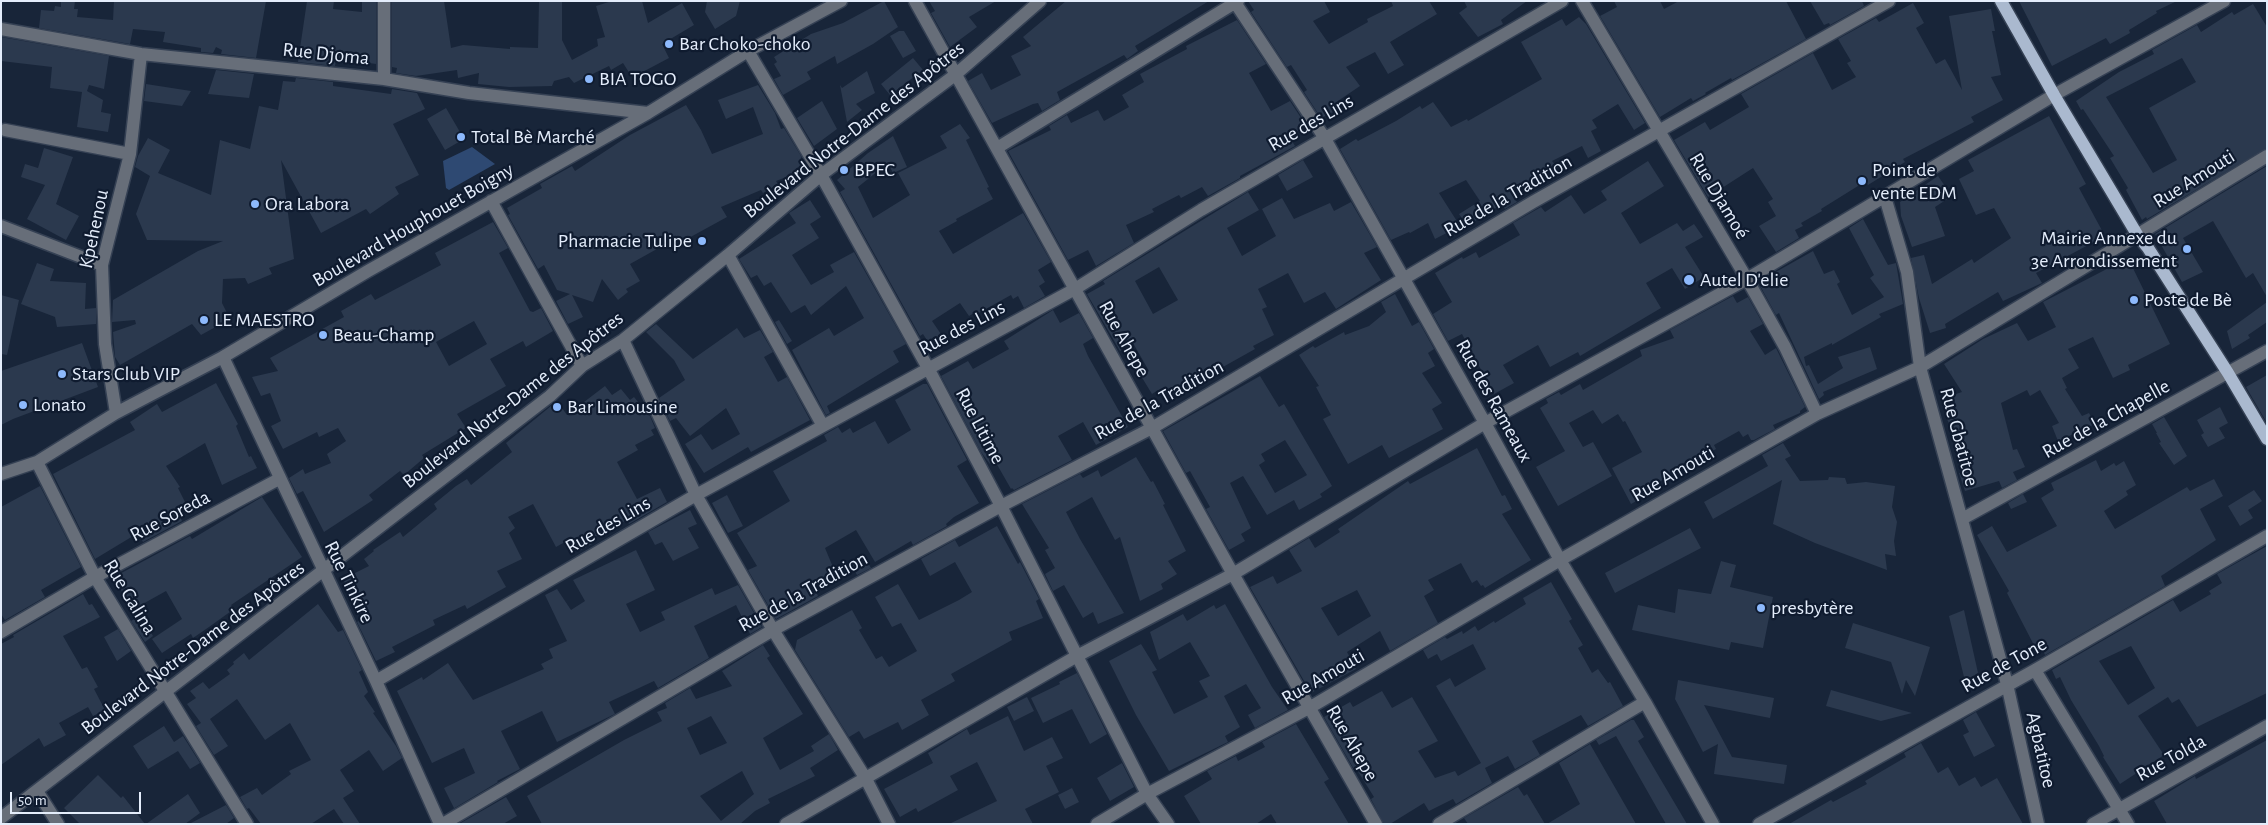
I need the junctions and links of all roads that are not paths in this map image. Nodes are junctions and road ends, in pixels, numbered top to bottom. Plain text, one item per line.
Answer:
1 (384, 1) edge
2 (841, 1) edge
3 (914, 1) edge
4 (1040, 1) edge
5 (1562, 1) edge
6 (1582, 1) edge
7 (1889, 1) edge
8 (2001, 1) edge
9 (2224, 1) edge
10 (1236, 2) edge
11 (1, 29) edge
12 (748, 51) junction
13 (141, 54) junction
14 (955, 76) junction
15 (384, 79) junction
16 (2054, 95) junction
17 (648, 112) junction
18 (5, 130) dead end
19 (1658, 131) junction
20 (1324, 137) junction
21 (997, 148) junction
22 (130, 154) junction
23 (2267, 156) edge
24 (821, 175) junction
25 (1885, 197) junction
26 (491, 201) junction
27 (1, 226) edge
28 (2138, 236) junction
29 (728, 255) junction
30 (102, 265) junction
31 (1403, 279) junction
32 (1747, 279) junction
33 (1075, 289) junction
34 (623, 340) junction
35 (2267, 351) edge
36 (223, 357) junction
37 (582, 366) junction
38 (1920, 367) junction
39 (928, 368) junction
40 (2228, 373) junction
41 (116, 413) junction
42 (1817, 414) junction
43 (1485, 423) junction
44 (823, 426) junction
45 (1152, 428) junction
46 (2267, 439) edge
47 (37, 462) junction
48 (1, 474) edge
49 (279, 478) junction
50 (696, 495) junction
51 (1001, 506) junction
52 (1962, 519) junction
53 (2267, 536) edge
54 (1560, 560) junction
55 (323, 572) junction
56 (1233, 574) junction
57 (95, 577) junction
58 (772, 630) junction
59 (1, 632) edge
60 (1077, 656) junction
61 (2035, 670) junction
62 (376, 681) junction
63 (2007, 684) junction
64 (165, 692) junction
65 (1645, 702) junction
66 (1309, 708) junction
67 (2267, 726) edge
68 (866, 779) junction
69 (37, 791) junction
70 (1148, 794) junction
71 (2119, 809) junction
72 (1, 818) edge
73 (58, 824) edge
74 (247, 824) edge
75 (442, 824) edge
76 (786, 824) edge
77 (889, 824) edge
78 (1097, 824) edge
79 (1168, 824) edge
80 (1376, 824) edge
81 (1439, 824) edge
82 (1713, 824) edge
83 (1759, 824) edge
84 (2038, 824) edge
85 (2093, 824) edge
86 (2128, 824) edge

1 - 15 street
2 - 12 street, Boulevard Houphouet Boigny
3 - 14 street, Rue Ahepe
4 - 14 street, Boulevard Notre-Dame des Apôtres
5 - 20 street, Rue des Lins
6 - 19 street, Rue Djamoé
7 - 19 street, Rue de la Tradition
8 - 16 main road
9 - 16 street
10 - 20 street, Rue des Rameaux
10 - 21 street
11 - 13 street, Rue Djoma
12 - 17 street, Boulevard Houphouet Boigny
12 - 24 street, Rue Litime
13 - 15 street, Rue Djoma
13 - 22 street, Kpehenou
14 - 21 street, Rue Ahepe
14 - 24 street, Boulevard Notre-Dame des Apôtres
15 - 17 street, Rue Djoma
16 - 25 street
16 - 28 main road
17 - 26 street, Boulevard Houphouet Boigny
18 - 22 street
19 - 31 street, Rue de la Tradition
19 - 32 street, Rue Djamoé
20 - 31 street, Rue des Rameaux
20 - 33 street, Rue des Lins
21 - 33 street, Rue Ahepe
22 - 30 street, Kpehenou
23 - 28 street, Rue Amouti
24 - 29 street, Boulevard Notre-Dame des Apôtres
24 - 39 street, Rue Litime
25 - 32 street
25 - 38 street, Rue Gbatitoe
26 - 36 street, Boulevard Houphouet Boigny
26 - 37 street
27 - 30 street
28 - 38 street, Rue Amouti
28 - 40 main road
29 - 34 street, Boulevard Notre-Dame des Apôtres
29 - 44 street
30 - 41 street, Kpehenou
31 - 43 street, Rue des Rameaux
31 - 45 street, Rue de la Tradition
32 - 42 street, Rue Djamoé
32 - 43 street
33 - 39 street, Rue des Lins
33 - 45 street, Rue Ahepe
34 - 37 street, Boulevard Notre-Dame des Apôtres
34 - 50 street
35 - 40 street, Rue de la Chapelle
36 - 41 street, Boulevard Houphouet Boigny
36 - 49 street, Rue Tinkire
37 - 55 street, Boulevard Notre-Dame des Apôtres
38 - 42 street, Rue Amouti
38 - 52 street, Rue Gbatitoe
39 - 44 street, Rue des Lins
39 - 51 street, Rue Litime
40 - 46 main road
40 - 52 street, Rue de la Chapelle
41 - 47 street, Boulevard Houphouet Boigny
42 - 54 street, Rue Amouti
43 - 54 street, Rue des Rameaux
43 - 56 street
44 - 50 street, Rue des Lins
45 - 51 street, Rue de la Tradition
45 - 56 street, Rue Ahepe
47 - 48 street, Boulevard Houphouet Boigny
47 - 57 street, Rue Galina
49 - 55 street, Rue Tinkire
49 - 57 street, Rue Soreda
50 - 58 street
50 - 62 street, Rue des Lins
51 - 58 street, Rue de la Tradition
51 - 60 street, Rue Litime
52 - 63 street, Rue Gbatitoe
53 - 61 street, Rue de Tone
54 - 65 street, Rue des Rameaux
54 - 66 street, Rue Amouti
55 - 62 street, Rue Tinkire
55 - 64 street, Boulevard Notre-Dame des Apôtres
56 - 60 street
56 - 66 street, Rue Ahepe
57 - 59 street, Rue Soreda
57 - 64 street, Rue Galina
58 - 68 street
58 - 75 street, Rue de la Tradition
60 - 68 street
60 - 70 street, Rue Litime
61 - 63 street, Rue de Tone
61 - 71 street
62 - 75 street, Rue Tinkire
63 - 83 street, Rue de Tone
63 - 84 street, Agbatitoe
64 - 69 street, Boulevard Notre-Dame des Apôtres
64 - 74 street, Rue Galina
65 - 81 street
65 - 82 street, Rue des Rameaux
66 - 70 street, Rue Amouti
66 - 80 street, Rue Ahepe
67 - 71 street, Rue Tolda
68 - 76 street
68 - 77 street
69 - 72 street, Boulevard Notre-Dame des Apôtres
69 - 73 street
70 - 78 street, Rue Amouti
70 - 79 street, Rue Litime
71 - 85 street, Rue Tolda
71 - 86 street

